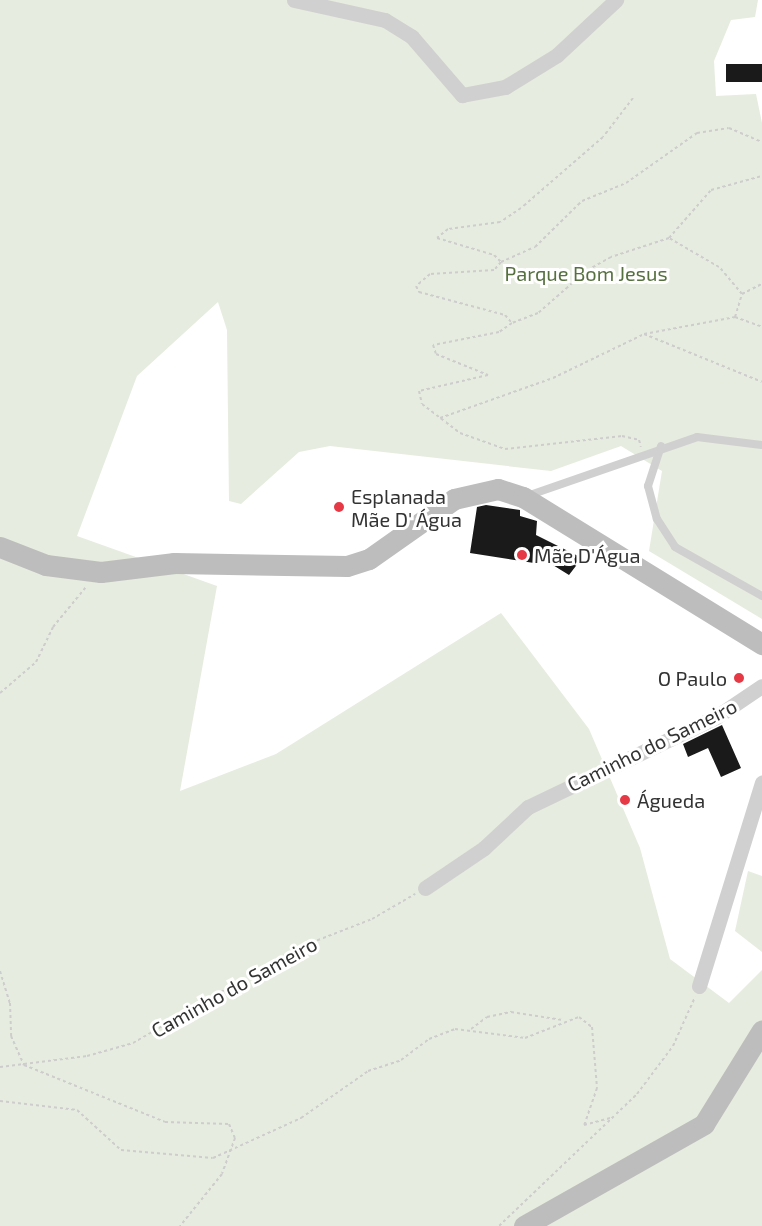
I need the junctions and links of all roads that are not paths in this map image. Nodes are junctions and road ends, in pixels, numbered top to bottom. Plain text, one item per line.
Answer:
1 (294, 0) edge
2 (616, 0) edge
3 (762, 445) edge
4 (662, 446) junction
5 (523, 497) junction
6 (0, 547) edge
7 (762, 597) edge
8 (762, 644) edge
9 (762, 686) edge
10 (762, 783) edge
11 (425, 888) road end
12 (699, 986) road end
13 (762, 1029) edge
14 (524, 1226) edge

1 - 2 street
3 - 4 lane
4 - 5 lane
4 - 7 lane
5 - 6 main road
5 - 8 main road
9 - 11 street, Caminho do Sameiro
10 - 12 street
13 - 14 main road

